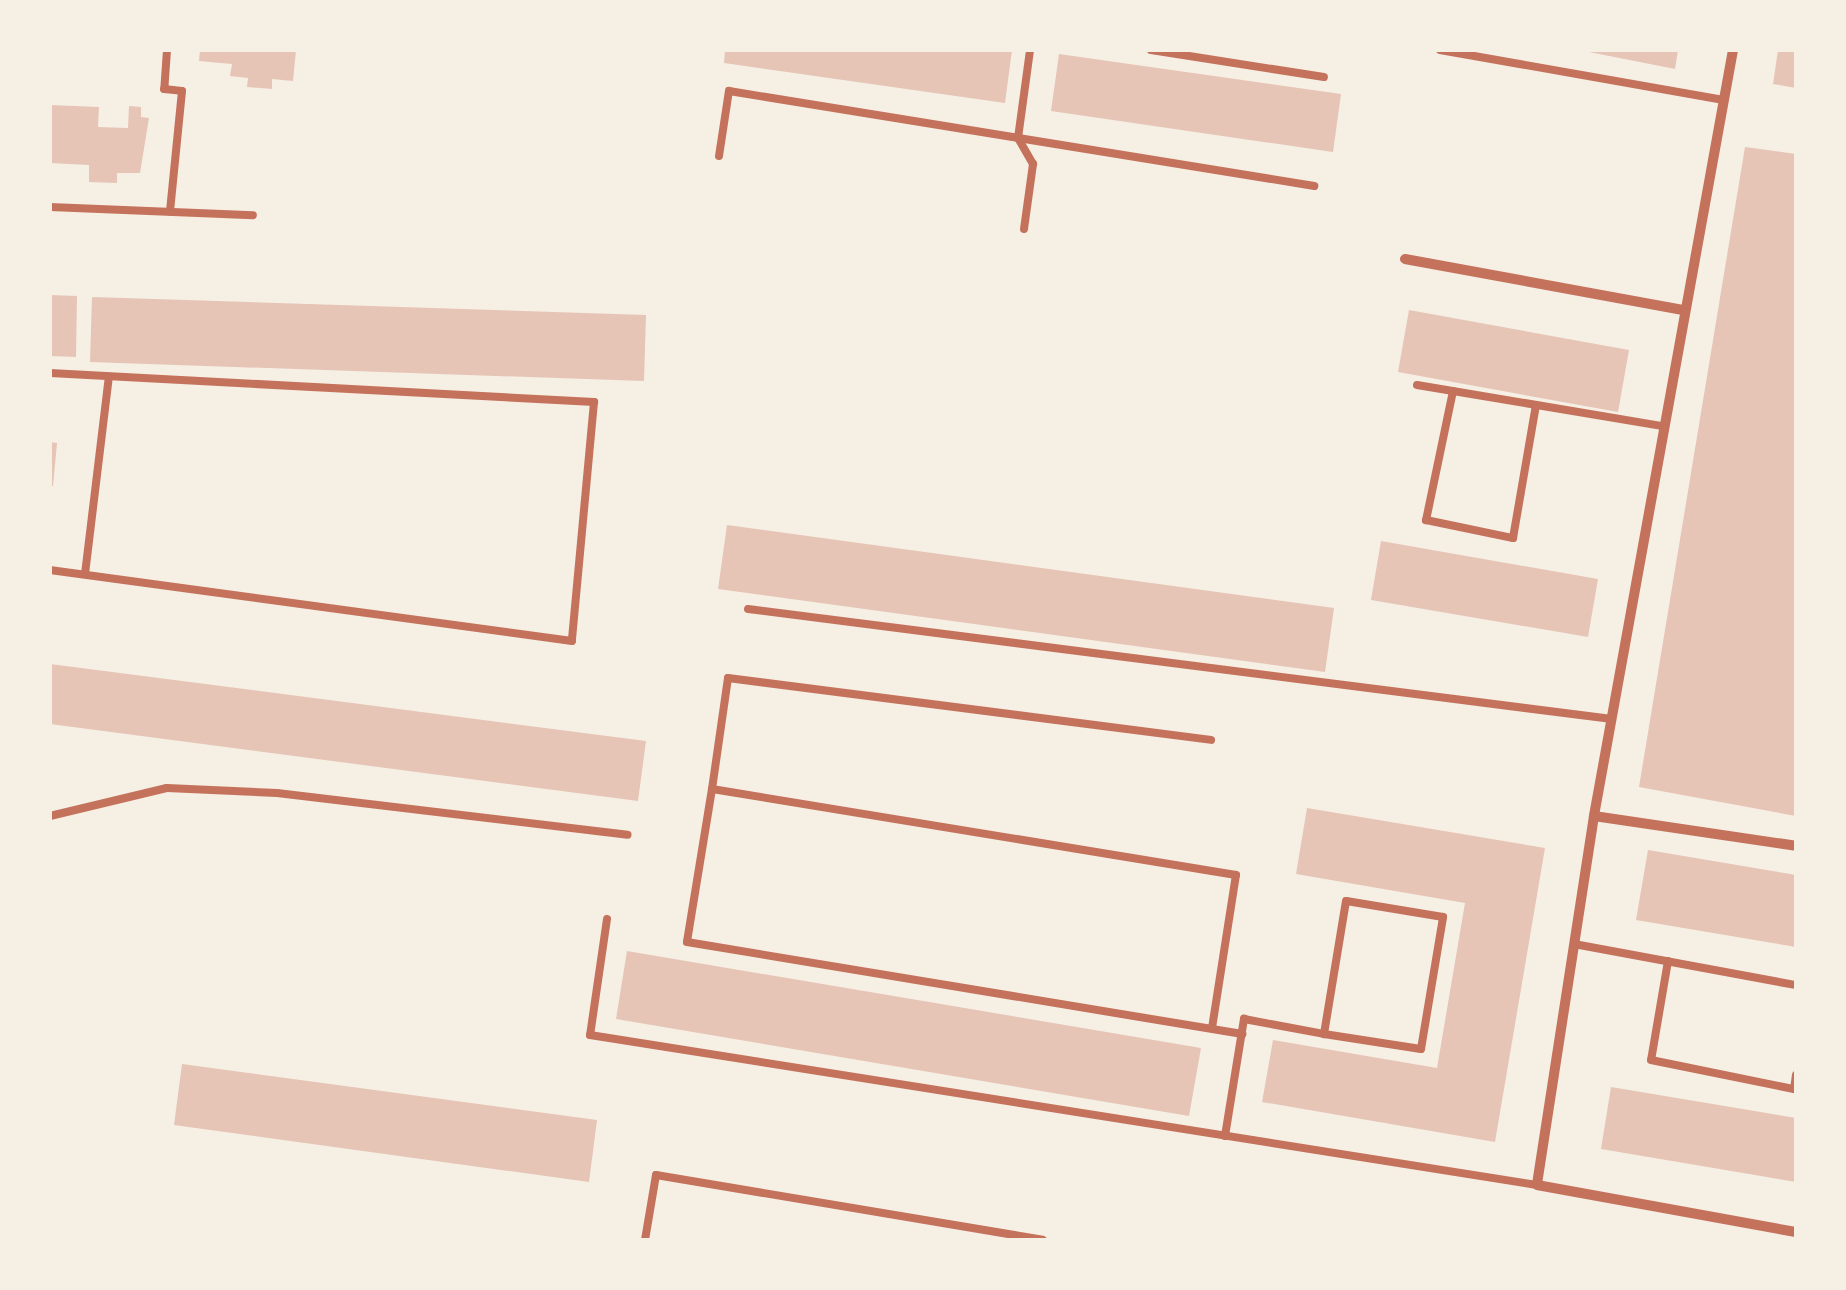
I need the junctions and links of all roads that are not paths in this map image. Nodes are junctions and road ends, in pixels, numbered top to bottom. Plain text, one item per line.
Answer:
1 (167, 50) edge
2 (1030, 50) edge
3 (1151, 50) edge
4 (1440, 50) edge
5 (1733, 50) edge
6 (1324, 76) dead end
7 (1724, 100) junction
8 (1018, 138) junction
9 (719, 156) dead end
10 (1314, 186) dead end
11 (50, 206) edge
12 (170, 211) junction
13 (253, 214) dead end
14 (1024, 229) dead end
15 (1405, 259) dead end
16 (1684, 310) junction
17 (50, 374) edge
18 (109, 376) junction
19 (1417, 386) dead end
20 (1453, 392) junction
21 (1536, 405) junction
22 (1663, 426) junction
23 (50, 570) edge
24 (85, 574) junction
25 (748, 609) dead end
26 (1612, 718) junction
27 (1211, 740) dead end
28 (712, 790) junction
29 (50, 816) edge
30 (1594, 816) junction
31 (627, 836) dead end
32 (1796, 846) edge
33 (607, 919) dead end
34 (1574, 944) junction
35 (1668, 961) junction
36 (1796, 985) edge
37 (1212, 1028) junction
38 (1242, 1034) junction
39 (1324, 1034) junction
40 (1796, 1075) edge
41 (1225, 1136) junction
42 (1537, 1185) junction
43 (1796, 1232) edge
44 (646, 1240) edge
45 (1044, 1240) edge

1 - 12 lane
2 - 8 lane
3 - 6 lane
4 - 7 lane
5 - 7 street
7 - 16 street
8 - 9 lane
8 - 10 lane
8 - 14 lane
11 - 12 lane
12 - 13 lane
15 - 16 street
16 - 22 street
17 - 18 lane
18 - 24 lane
18 - 24 lane
19 - 20 lane
20 - 21 lane
20 - 21 lane
21 - 22 lane
22 - 26 street
23 - 24 lane
25 - 26 lane
26 - 30 street
27 - 28 lane
28 - 37 lane
28 - 37 lane
29 - 31 lane
30 - 32 street
30 - 34 street
33 - 41 lane
34 - 35 lane
34 - 42 street
35 - 36 lane
35 - 40 lane
37 - 38 lane
38 - 39 lane
38 - 41 lane
39 - 39 lane
41 - 42 lane
42 - 43 street
44 - 45 lane

